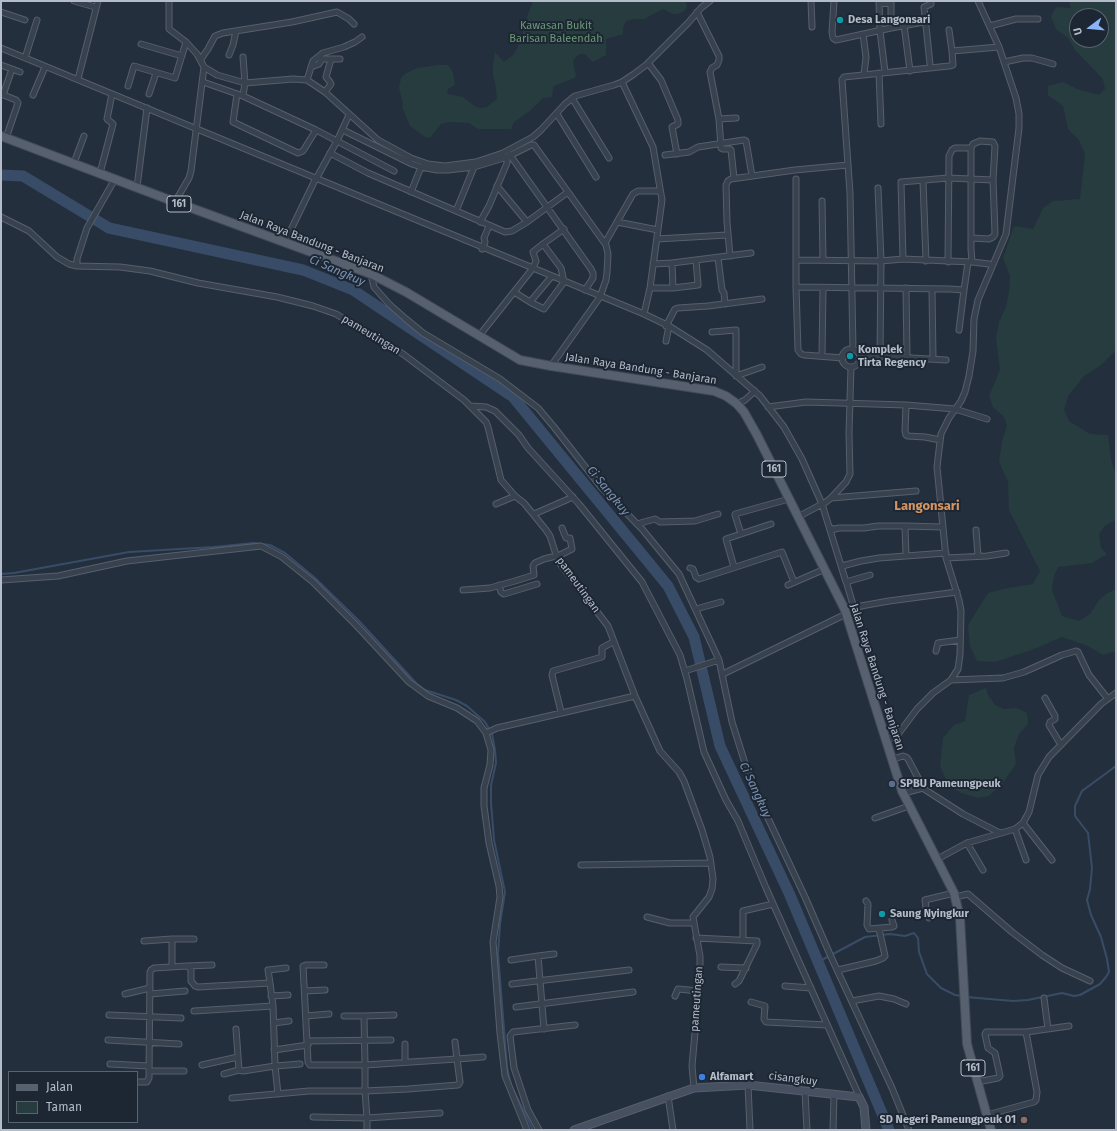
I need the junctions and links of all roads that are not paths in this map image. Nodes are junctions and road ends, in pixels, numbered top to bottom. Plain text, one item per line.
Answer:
1 (74, 1) edge
2 (98, 1) edge
3 (169, 1) edge
4 (710, 1) edge
5 (811, 1) edge
6 (834, 1) edge
7 (931, 1) edge
8 (978, 1) edge
9 (879, 2) edge
10 (890, 2) edge
11 (96, 7) junction
12 (1, 12) edge
13 (697, 12) junction
14 (1038, 19) dead end
15 (25, 20) dead end
16 (37, 20) dead end
17 (924, 22) junction
18 (354, 24) dead end
19 (904, 25) junction
20 (990, 26) junction
21 (812, 28) dead end
22 (891, 28) junction
23 (949, 30) dead end
24 (236, 31) junction
25 (880, 31) junction
26 (863, 34) junction
27 (362, 37) dead end
28 (186, 42) junction
29 (141, 44) dead end
30 (999, 47) junction
31 (1, 48) edge
32 (952, 50) junction
33 (229, 55) dead end
34 (182, 56) junction
35 (243, 57) dead end
36 (25, 58) junction
37 (331, 59) junction
38 (340, 59) dead end
39 (201, 60) junction
40 (1004, 62) junction
41 (648, 63) junction
42 (930, 64) dead end
43 (1053, 64) dead end
44 (1, 66) edge
45 (45, 67) junction
46 (204, 67) junction
47 (311, 67) junction
48 (12, 69) junction
49 (910, 71) junction
50 (20, 72) dead end
51 (885, 72) junction
52 (156, 73) junction
53 (878, 73) junction
54 (864, 74) junction
55 (78, 79) junction
56 (307, 80) junction
57 (203, 82) junction
58 (622, 82) junction
59 (245, 83) junction
60 (128, 86) dead end
61 (325, 92) junction
62 (112, 94) junction
63 (149, 94) dead end
64 (237, 94) junction
65 (2, 95) edge
66 (33, 96) dead end
67 (243, 96) junction
68 (572, 98) junction
69 (147, 108) junction
70 (557, 114) junction
71 (349, 115) junction
72 (736, 118) dead end
73 (719, 119) junction
74 (881, 124) dead end
75 (196, 128) junction
76 (316, 130) junction
77 (343, 130) junction
78 (84, 136) dead end
79 (3, 137) edge
80 (337, 141) junction
81 (720, 143) junction
82 (971, 148) junction
83 (330, 153) junction
84 (677, 154) junction
85 (665, 155) dead end
86 (508, 156) junction
87 (609, 158) dead end
88 (74, 164) junction
89 (848, 165) junction
90 (421, 167) junction
91 (474, 167) junction
92 (394, 171) dead end
93 (100, 173) junction
94 (752, 176) junction
95 (596, 177) dead end
96 (316, 178) junction
97 (734, 178) junction
98 (948, 178) junction
99 (115, 179) junction
100 (796, 179) dead end
101 (972, 179) junction
102 (923, 180) junction
103 (993, 180) junction
104 (497, 186) junction
105 (137, 188) junction
106 (878, 188) dead end
107 (660, 191) junction
108 (410, 192) junction
109 (568, 192) junction
110 (822, 201) dead end
111 (175, 202) junction
112 (548, 208) junction
113 (456, 211) junction
114 (1, 217) edge
115 (480, 222) junction
116 (527, 222) junction
117 (617, 222) junction
118 (489, 226) junction
119 (564, 229) junction
120 (658, 230) junction
121 (727, 234) junction
122 (971, 238) junction
123 (656, 239) junction
124 (285, 242) junction
125 (605, 243) junction
126 (544, 244) junction
127 (482, 248) junction
128 (751, 253) dead end
129 (730, 256) junction
130 (718, 258) junction
131 (903, 259) junction
132 (696, 260) junction
133 (796, 260) junction
134 (823, 260) junction
135 (852, 260) junction
136 (926, 260) junction
137 (881, 261) junction
138 (948, 262) junction
139 (970, 262) junction
140 (672, 263) junction
141 (653, 264) junction
142 (989, 264) dead end
143 (78, 266) junction
144 (533, 268) junction
145 (370, 274) junction
146 (552, 276) junction
147 (564, 282) junction
148 (796, 287) junction
149 (851, 287) junction
150 (650, 288) junction
151 (673, 288) junction
152 (823, 288) junction
153 (880, 288) junction
154 (906, 288) junction
155 (932, 289) junction
156 (585, 290) junction
157 (964, 290) junction
158 (514, 292) junction
159 (600, 296) junction
160 (762, 299) dead end
161 (530, 302) junction
162 (725, 304) junction
163 (644, 314) junction
164 (668, 326) junction
165 (959, 330) dead end
166 (712, 332) dead end
167 (479, 336) junction
168 (666, 341) dead end
169 (853, 350) junction
170 (860, 355) junction
171 (822, 356) junction
172 (880, 356) junction
173 (907, 357) junction
174 (843, 358) junction
175 (933, 359) junction
176 (946, 360) dead end
177 (551, 366) junction
178 (762, 367) dead end
179 (851, 367) junction
180 (737, 375) junction
181 (755, 391) junction
182 (737, 404) junction
183 (850, 404) junction
184 (906, 405) junction
185 (471, 406) junction
186 (768, 406) junction
187 (955, 409) junction
188 (987, 419) dead end
189 (940, 440) junction
190 (916, 491) dead end
191 (515, 496) junction
192 (573, 497) junction
193 (831, 498) junction
194 (789, 499) junction
195 (496, 504) dead end
196 (822, 504) junction
197 (534, 514) junction
198 (718, 514) dead end
199 (798, 517) junction
200 (638, 524) junction
201 (771, 524) dead end
202 (904, 526) junction
203 (944, 527) junction
204 (562, 528) dead end
205 (831, 528) junction
206 (976, 530) dead end
207 (741, 534) junction
208 (1006, 553) dead end
209 (556, 556) junction
210 (906, 556) junction
211 (946, 556) junction
212 (978, 556) junction
213 (841, 564) junction
214 (734, 567) junction
215 (690, 568) dead end
216 (825, 570) junction
217 (870, 575) dead end
218 (1, 580) edge
219 (846, 581) junction
220 (794, 582) junction
221 (537, 584) dead end
222 (499, 585) junction
223 (788, 585) dead end
224 (463, 590) dead end
225 (957, 592) junction
226 (721, 602) dead end
227 (854, 608) junction
228 (696, 609) junction
229 (846, 612) junction
230 (960, 640) junction
231 (613, 642) junction
232 (936, 651) dead end
233 (718, 661) junction
234 (687, 671) junction
235 (723, 674) junction
236 (951, 680) junction
237 (1116, 693) edge
238 (635, 696) junction
239 (1045, 698) dead end
240 (1108, 699) junction
241 (561, 712) junction
242 (488, 732) junction
243 (886, 740) junction
244 (1061, 745) junction
245 (890, 756) junction
246 (923, 788) junction
247 (902, 791) junction
248 (909, 806) junction
249 (875, 818) dead end
250 (1023, 823) junction
251 (1015, 829) junction
252 (1000, 833) junction
253 (967, 843) junction
254 (936, 858) junction
255 (1026, 860) dead end
256 (1052, 860) dead end
257 (711, 863) junction
258 (581, 865) dead end
259 (983, 870) dead end
260 (954, 895) junction
261 (866, 901) dead end
262 (773, 904) junction
263 (647, 917) dead end
264 (929, 918) dead end
265 (892, 920) dead end
266 (693, 924) junction
267 (879, 930) junction
268 (696, 938) junction
269 (172, 939) junction
270 (194, 939) dead end
271 (742, 940) junction
272 (144, 941) dead end
273 (554, 954) dead end
274 (538, 956) junction
275 (511, 960) dead end
276 (212, 964) dead end
277 (324, 965) dead end
278 (187, 966) junction
279 (172, 967) junction
280 (721, 967) dead end
281 (286, 968) dead end
282 (746, 968) junction
283 (629, 970) dead end
284 (838, 970) junction
285 (540, 980) junction
286 (1090, 981) dead end
287 (270, 983) junction
288 (512, 984) dead end
289 (735, 984) dead end
290 (785, 986) dead end
291 (150, 988) junction
292 (811, 988) junction
293 (325, 990) dead end
294 (185, 991) dead end
295 (305, 991) junction
296 (699, 991) junction
297 (632, 992) dead end
298 (125, 994) dead end
299 (150, 994) junction
300 (288, 995) dead end
301 (271, 996) junction
302 (676, 996) dead end
303 (1044, 998) dead end
304 (852, 1001) junction
305 (751, 1002) dead end
306 (542, 1003) junction
307 (906, 1004) dead end
308 (273, 1006) junction
309 (516, 1006) dead end
310 (194, 1011) dead end
311 (329, 1014) dead end
312 (394, 1015) dead end
313 (109, 1016) dead end
314 (306, 1016) junction
315 (344, 1016) dead end
316 (364, 1016) junction
317 (149, 1018) junction
318 (181, 1018) dead end
319 (289, 1021) dead end
320 (274, 1023) junction
321 (575, 1025) dead end
322 (827, 1025) junction
323 (1069, 1026) dead end
324 (236, 1029) dead end
325 (544, 1029) junction
326 (1048, 1029) junction
327 (1026, 1032) junction
328 (108, 1040) dead end
329 (365, 1040) junction
330 (391, 1040) dead end
331 (456, 1042) dead end
332 (149, 1043) junction
333 (308, 1043) junction
334 (179, 1044) dead end
335 (405, 1044) dead end
336 (274, 1050) junction
337 (483, 1056) dead end
338 (238, 1057) junction
339 (457, 1059) junction
340 (405, 1062) junction
341 (110, 1064) dead end
342 (202, 1064) dead end
343 (300, 1064) dead end
344 (365, 1065) junction
345 (275, 1066) junction
346 (149, 1069) junction
347 (239, 1070) junction
348 (184, 1071) dead end
349 (224, 1074) dead end
350 (138, 1082) edge
351 (977, 1082) junction
352 (748, 1085) junction
353 (694, 1088) junction
354 (365, 1091) junction
355 (805, 1092) junction
356 (278, 1094) junction
357 (834, 1095) junction
358 (668, 1096) junction
359 (232, 1098) dead end
360 (861, 1099) junction
361 (440, 1113) dead end
362 (987, 1115) junction
363 (313, 1117) dead end
364 (367, 1118) junction
365 (366, 1130) edge
366 (527, 1130) edge
367 (539, 1130) edge
368 (574, 1130) edge
369 (673, 1130) edge
370 (750, 1130) edge
371 (807, 1130) edge
372 (833, 1130) edge
373 (866, 1130) edge
374 (909, 1130) edge
375 (991, 1130) edge

1 - 11 street
2 - 11 street
3 - 28 street
4 - 13 street
5 - 21 street
6 - 26 street
7 - 17 street
8 - 20 street
9 - 10 street
9 - 25 street
10 - 22 street
11 - 55 street
12 - 15 street
13 - 41 street
13 - 73 street
14 - 20 street
16 - 36 street
17 - 19 street
17 - 42 street
18 - 24 street
19 - 22 street
19 - 49 street
20 - 30 street
22 - 25 street
23 - 32 street
24 - 33 street
24 - 39 street
25 - 26 street
25 - 51 street
26 - 54 street
27 - 47 street
28 - 34 street
28 - 39 street
29 - 34 street
30 - 32 street
30 - 40 street
31 - 36 street
32 - 49 street
34 - 52 street
35 - 59 street
36 - 45 street
37 - 38 street
37 - 47 street
37 - 61 street
39 - 46 street
40 - 43 street
40 - 187 street
41 - 58 street
41 - 84 street
44 - 48 street
45 - 55 street
45 - 66 street
46 - 57 street
46 - 59 street
47 - 56 street
48 - 50 street
48 - 65 street
49 - 51 street
51 - 53 street
52 - 60 street
52 - 63 street
53 - 54 street
53 - 74 street
54 - 89 street
55 - 62 street
56 - 59 street
56 - 61 street
57 - 64 street
57 - 75 street
58 - 68 street
58 - 107 street
59 - 67 street
61 - 71 street
62 - 69 street
62 - 93 street
64 - 67 street
64 - 76 street
65 - 79 street
67 - 76 street
68 - 70 street
68 - 87 street
69 - 75 street
69 - 105 street
70 - 71 street
70 - 95 street
71 - 77 street
72 - 73 street
73 - 81 street
75 - 96 street
75 - 111 street
76 - 80 street
77 - 80 street
77 - 90 street
78 - 88 street
79 - 88 main road, Jalan Raya Bandung - Banjaran / 161
80 - 83 street
80 - 92 street
81 - 84 street
81 - 94 street
81 - 97 street
82 - 98 street
82 - 101 street
82 - 103 street
83 - 96 street
83 - 108 street
84 - 85 street
86 - 91 street
86 - 104 street
86 - 109 street
86 - 112 street
88 - 93 main road, Jalan Raya Bandung - Banjaran / 161
89 - 94 street
89 - 135 street
90 - 91 street
90 - 108 street
91 - 113 street
93 - 99 main road, Jalan Raya Bandung - Banjaran / 161
94 - 97 street
96 - 124 street
96 - 127 street
97 - 121 street
98 - 101 street
98 - 102 street
98 - 138 street
99 - 105 main road, Jalan Raya Bandung - Banjaran / 161
99 - 143 street
100 - 133 street
101 - 103 street
101 - 122 street
102 - 131 street
102 - 136 street
103 - 122 street
104 - 115 street
104 - 116 street
105 - 111 main road, Jalan Raya Bandung - Banjaran / 161
106 - 137 street
107 - 117 street
107 - 120 street
108 - 113 street
109 - 112 street
109 - 125 street
110 - 134 street
111 - 124 main road, Jalan Raya Bandung - Banjaran / 161
112 - 116 street
112 - 119 street
113 - 115 street
114 - 143 street
115 - 118 street
116 - 118 street
117 - 120 street
117 - 125 street
118 - 127 street
119 - 126 street
119 - 156 street
120 - 123 street
121 - 123 street
121 - 129 street
122 - 139 street
123 - 141 street
124 - 145 main road, Jalan Raya Bandung - Banjaran / 161
125 - 159 street
126 - 144 street
126 - 147 street
127 - 144 street
128 - 129 street
129 - 130 street
130 - 132 street
130 - 162 street
131 - 136 street
131 - 137 street
132 - 140 street
132 - 151 street
133 - 134 street
133 - 148 street
134 - 135 street
135 - 137 street
135 - 149 street
136 - 138 street
137 - 153 street
138 - 139 street
139 - 142 street
139 - 157 street
140 - 141 street
140 - 151 street
141 - 150 street
143 - 185 street, pameutingan
144 - 146 street
144 - 158 street
145 - 167 main road, Jalan Raya Bandung - Banjaran / 161
145 - 200 street
146 - 147 street
146 - 161 street
147 - 156 street
147 - 161 street
148 - 152 street
148 - 171 street
149 - 152 street
149 - 153 street
149 - 169 street
150 - 151 street
150 - 163 street
152 - 171 street
153 - 154 street
153 - 172 street
154 - 155 street
154 - 173 street
155 - 157 street
155 - 175 street
156 - 159 street
157 - 165 street
158 - 161 street
158 - 167 street
159 - 163 street
159 - 177 street
160 - 162 street
162 - 164 street
163 - 164 street
164 - 168 street
164 - 180 street
166 - 180 street
167 - 177 main road, Jalan Raya Bandung - Banjaran / 161
169 - 170 street
169 - 174 street
170 - 172 street
170 - 179 street
171 - 174 street
172 - 173 street
173 - 175 street
174 - 179 street
175 - 176 street
177 - 182 main road, Jalan Raya Bandung - Banjaran / 161
178 - 180 street
179 - 183 street
180 - 181 street
181 - 182 street
181 - 186 street
182 - 194 main road, Jalan Raya Bandung - Banjaran / 161
183 - 184 street
183 - 186 street
183 - 193 street
184 - 187 street
184 - 189 street
185 - 191 street, pameutingan
185 - 192 street
186 - 196 street
187 - 188 street
187 - 189 street
189 - 203 street
190 - 193 street
191 - 195 street
191 - 197 street, pameutingan
192 - 197 street
192 - 234 street
193 - 196 street
194 - 199 main road, Jalan Raya Bandung - Banjaran / 161
194 - 207 street
196 - 199 street
196 - 205 street
197 - 209 street, pameutingan
198 - 200 street
199 - 216 main road, Jalan Raya Bandung - Banjaran / 161
200 - 228 street
201 - 207 street
202 - 203 street
202 - 205 street
202 - 210 street
203 - 211 street
204 - 209 street
205 - 213 street
206 - 212 street
207 - 214 street
208 - 212 street
209 - 222 street
209 - 231 street, pameutingan
210 - 211 street
210 - 213 street
211 - 212 street
211 - 225 street
213 - 219 street
214 - 215 street
214 - 220 street
216 - 220 street
216 - 229 main road, Jalan Raya Bandung - Banjaran / 161
217 - 219 street
218 - 242 street
219 - 227 street
220 - 223 street
221 - 222 street
222 - 224 street
225 - 227 street
225 - 230 street
226 - 228 street
227 - 229 street
228 - 233 street
229 - 235 street
229 - 243 main road, Jalan Raya Bandung - Banjaran / 161
230 - 232 street
230 - 236 street
231 - 238 street, pameutingan
231 - 241 street
233 - 234 street
233 - 235 street
234 - 262 street
235 - 284 street
236 - 240 street
236 - 243 street
237 - 240 street
238 - 241 street
238 - 257 street, pameutingan
239 - 244 street
240 - 244 street
241 - 242 street
242 - 366 street
243 - 245 main road, Jalan Raya Bandung - Banjaran / 161
244 - 250 street
245 - 246 street
245 - 247 main road, Jalan Raya Bandung - Banjaran / 161
246 - 247 street
246 - 252 street
247 - 248 main road, Jalan Raya Bandung - Banjaran / 161
248 - 249 street
248 - 254 main road, Jalan Raya Bandung - Banjaran / 161
250 - 251 street
250 - 256 street
251 - 252 street
251 - 255 street
252 - 253 street
253 - 254 street
253 - 259 street
254 - 260 main road, Jalan Raya Bandung - Banjaran / 161
257 - 258 street
257 - 266 street, pameutingan
260 - 264 street
260 - 286 street
260 - 351 main road, Jalan Raya Bandung - Banjaran / 161
261 - 267 street
262 - 271 street
262 - 292 street
263 - 266 street
265 - 267 street
266 - 268 street, pameutingan
267 - 284 street
268 - 271 street
268 - 296 street, pameutingan
269 - 270 street
269 - 272 street
269 - 279 street
271 - 282 street
273 - 274 street
274 - 275 street
274 - 285 street
276 - 278 street
277 - 295 street
278 - 279 street
278 - 287 street
279 - 291 street
280 - 282 street
281 - 287 street
282 - 289 street
283 - 285 street
284 - 304 street
285 - 288 street
285 - 306 street
287 - 301 street
290 - 292 street
291 - 298 street
291 - 299 street
292 - 322 street
293 - 295 street
294 - 299 street
295 - 314 street
296 - 302 street
296 - 353 street, pameutingan
297 - 306 street
299 - 317 street
300 - 301 street
301 - 308 street
303 - 326 street
304 - 307 street
304 - 374 street
305 - 322 street
306 - 309 street
306 - 325 street
308 - 310 street
308 - 320 street
311 - 314 street
312 - 316 street
313 - 317 street
314 - 333 street
315 - 316 street
316 - 329 street
317 - 318 street
317 - 332 street
319 - 320 street
320 - 336 street
321 - 325 street
322 - 360 street
323 - 326 street
324 - 338 street
325 - 367 street
326 - 327 street
327 - 351 street
327 - 362 street
328 - 332 street
329 - 330 street
329 - 333 street
329 - 344 street
331 - 339 street
332 - 334 street
332 - 346 street
333 - 336 street
333 - 344 street
335 - 340 street
336 - 345 street
337 - 339 street
338 - 342 street
338 - 347 street
339 - 340 street
339 - 354 street
340 - 344 street
341 - 346 street
343 - 345 street
344 - 354 street
345 - 347 street
345 - 356 street
346 - 348 street
346 - 350 street
347 - 349 street
351 - 362 main road, Jalan Raya Bandung - Banjaran / 161
352 - 353 street, cisangkuy
352 - 355 street, cisangkuy
352 - 370 street
353 - 358 street, cisangkuy
354 - 356 street
354 - 364 street
355 - 357 street, cisangkuy
355 - 371 street
356 - 359 street
357 - 360 street, cisangkuy
357 - 372 street
358 - 368 street, cisangkuy
358 - 369 street
360 - 373 street
361 - 364 street
362 - 375 main road, Jalan Raya Bandung - Banjaran / 161
363 - 364 street
364 - 365 street

